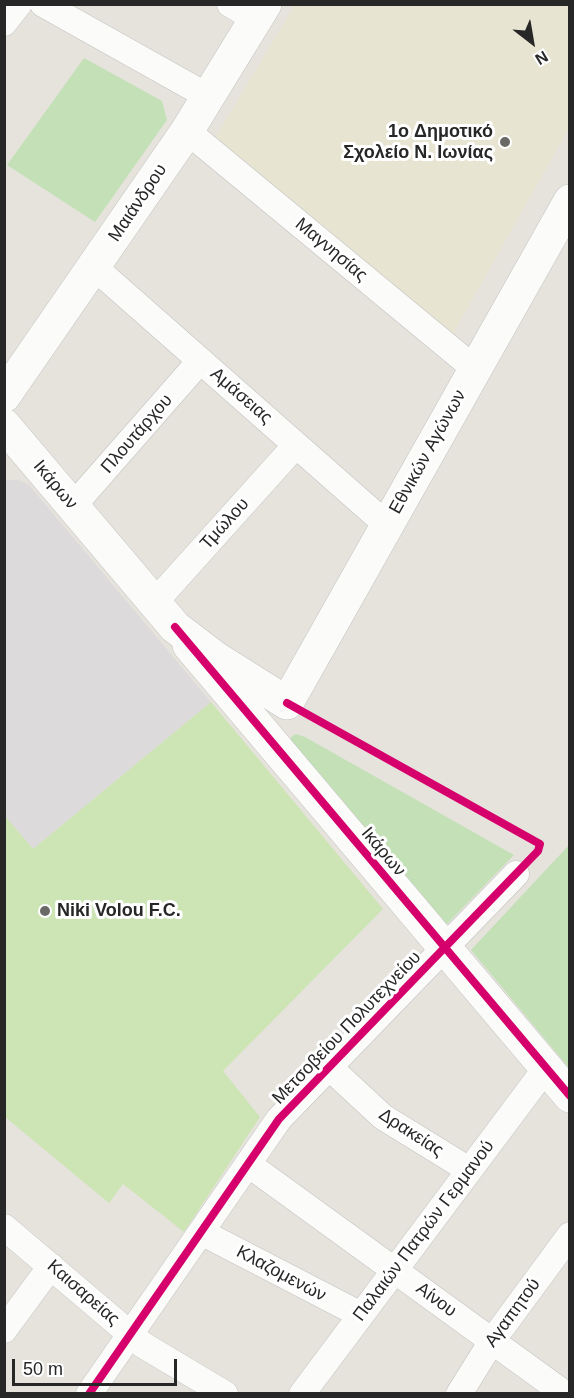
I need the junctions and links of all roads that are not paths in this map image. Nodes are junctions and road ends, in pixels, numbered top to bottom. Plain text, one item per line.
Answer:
1 (19, 4) edge
2 (43, 4) edge
3 (251, 10) edge
4 (4, 23) edge
5 (209, 97) junction
6 (187, 131) junction
7 (570, 201) edge
8 (94, 267) junction
9 (200, 361) junction
10 (475, 369) junction
11 (4, 396) edge
12 (4, 425) edge
13 (296, 445) junction
14 (4, 452) edge
15 (45, 473) junction
16 (73, 506) junction
17 (387, 525) junction
18 (165, 615) junction
19 (287, 703) joint
20 (516, 874) dead end
21 (445, 949) junction
22 (329, 1067) junction
23 (546, 1068) junction
24 (570, 1096) edge
25 (248, 1164) junction
26 (469, 1170) junction
27 (4, 1227) edge
28 (201, 1232) junction
29 (570, 1235) edge
30 (51, 1266) junction
31 (394, 1270) junction
32 (361, 1315) junction
33 (4, 1330) edge
34 (131, 1335) junction
35 (492, 1341) junction
36 (89, 1394) edge
37 (225, 1394) edge
38 (302, 1394) edge
39 (459, 1394) edge
40 (565, 1394) edge

1 - 4 street
2 - 5 street
3 - 5 main road, Μαιάνδρου
5 - 6 main road, Μαιάνδρου
6 - 8 main road, Μαιάνδρου
6 - 10 street, Μαγνησίας
7 - 10 main road, Εθνικών Αγώνων
8 - 9 street, Αμάσειας
8 - 11 main road, Μαιάνδρου
9 - 13 street, Αμάσειας
9 - 16 street, Πλουτάρχου
10 - 17 main road, Εθνικών Αγώνων
12 - 15 main road, Ικάρων
13 - 17 street, Αμάσειας
13 - 18 street, Τμώλου
14 - 15 main road
15 - 16 main road, Ικάρων
16 - 18 main road, Ικάρων
17 - 19 main road, Εθνικών Αγώνων
18 - 19 main road, Ικάρων
18 - 21 main road, Ικάρων
20 - 21 street, Μετσοβείου Πολυτεχνείου
21 - 22 street, Μετσοβείου Πολυτεχνείου
21 - 23 main road, Ικάρων
22 - 25 street, Μετσοβείου Πολυτεχνείου
22 - 26 street, Δρακείας
23 - 24 main road, Ικάρων
23 - 26 street, Παλαιών Πατρών Γερμανού
25 - 28 street, Μετσοβείου Πολυτεχνείου
25 - 31 street, Αίνου
26 - 31 street, Παλαιών Πατρών Γερμανού
27 - 30 street, Καισαρείας
28 - 32 street, Κλαζομενών
28 - 34 street, Μετσοβείου Πολυτεχνείου
29 - 35 street, Αγαπητού
30 - 33 street
30 - 34 street, Καισαρείας
31 - 32 street, Παλαιών Πατρών Γερμανού
31 - 35 street, Αίνου
32 - 38 street, Παλαιών Πατρών Γερμανού
34 - 36 street, Μετσοβείου Πολυτεχνείου
34 - 37 street, Καισαρείας
35 - 39 street, Αγαπητού
35 - 40 street, Αίνου

